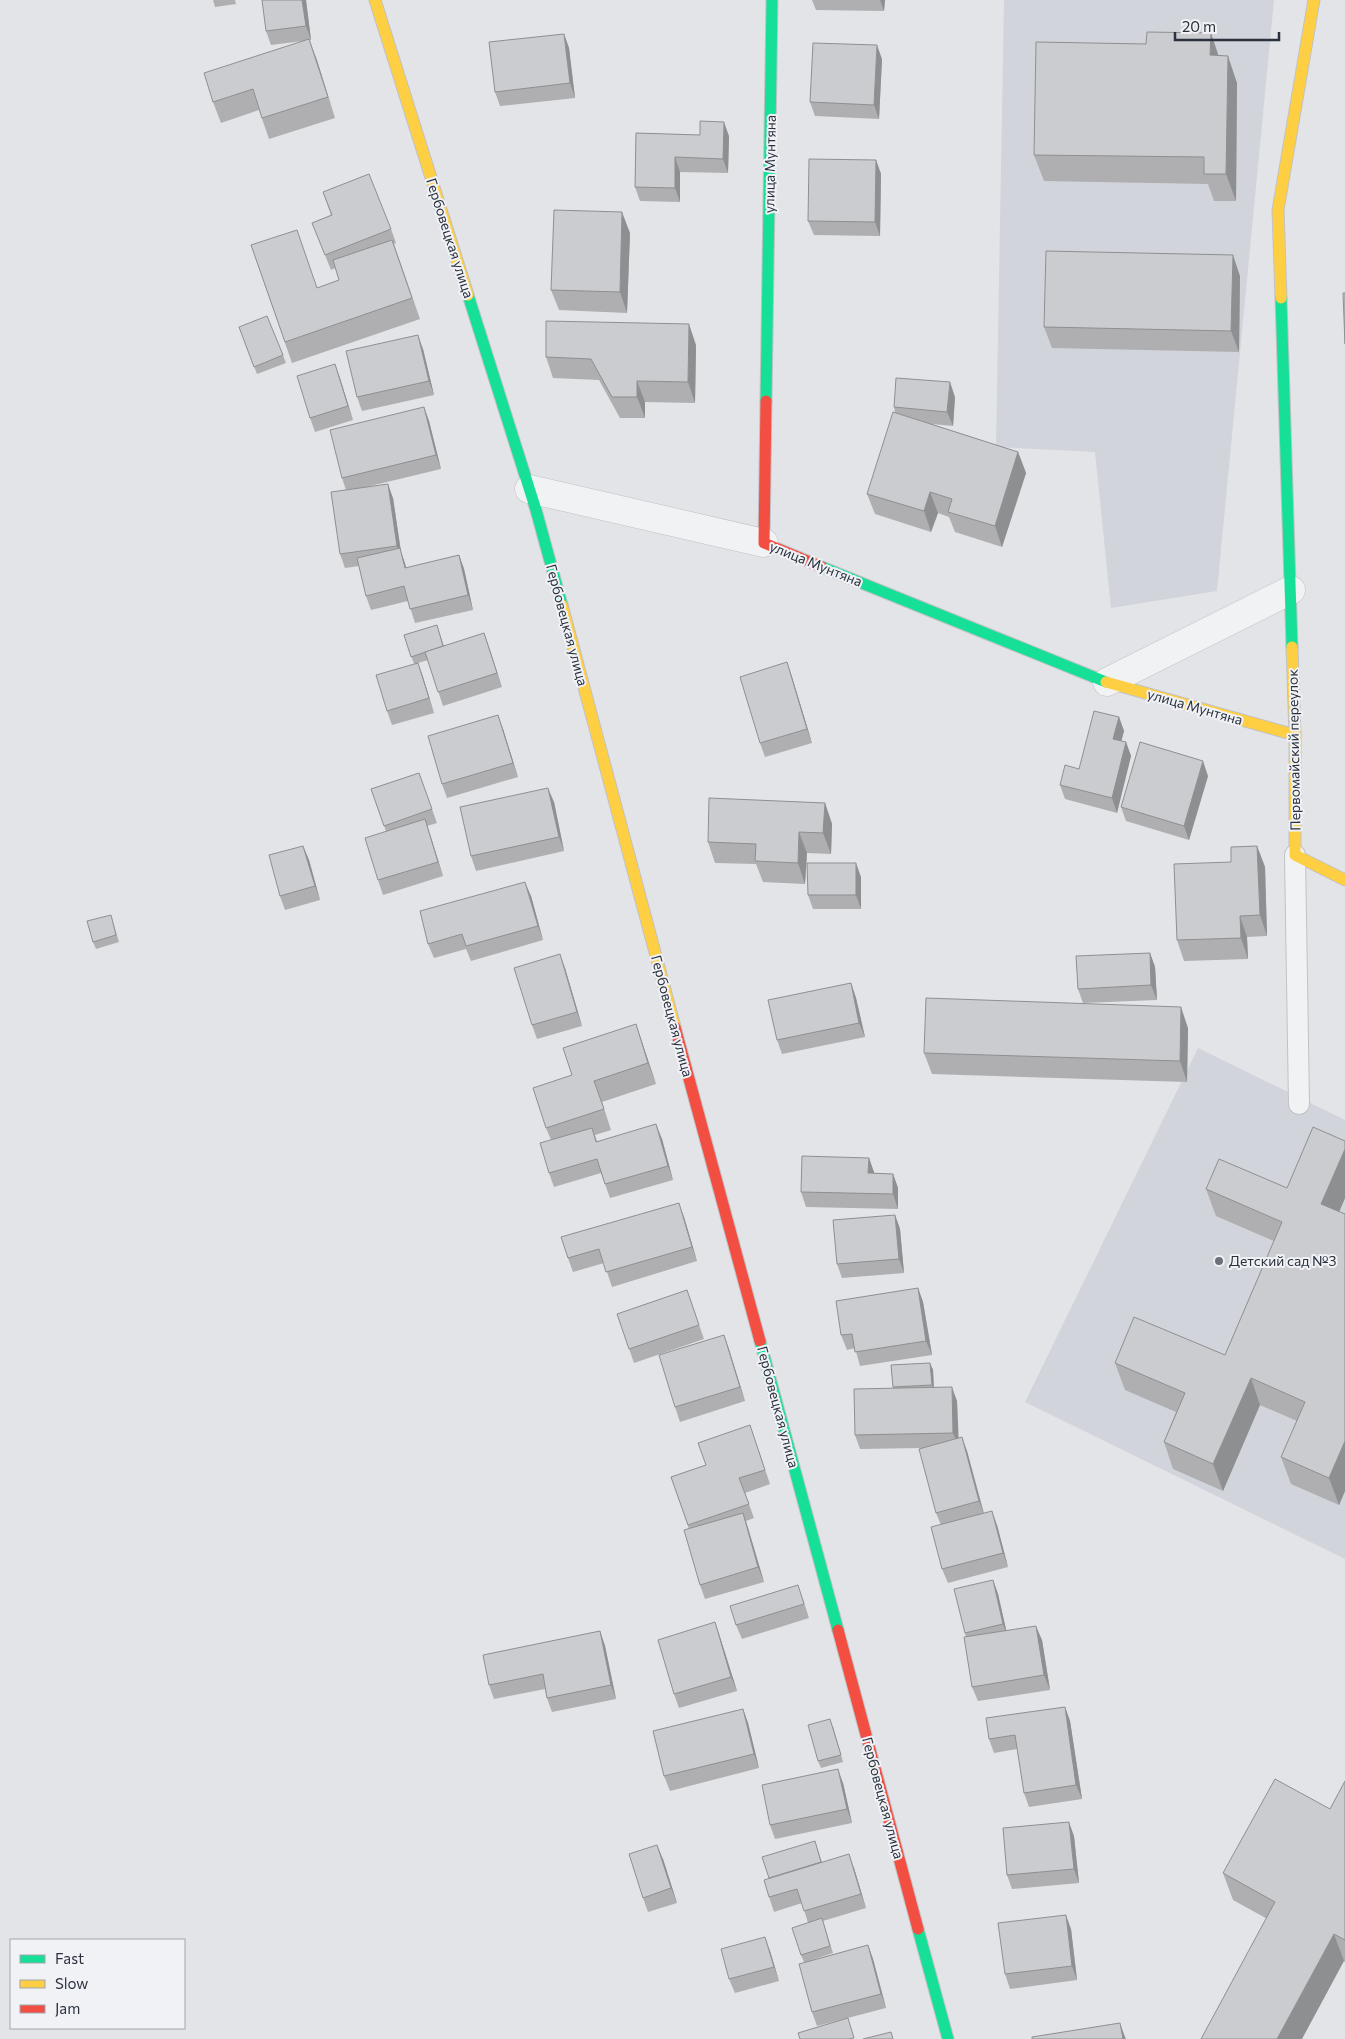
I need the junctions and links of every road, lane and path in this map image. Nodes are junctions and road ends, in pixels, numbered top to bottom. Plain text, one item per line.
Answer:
1 (375, 0) edge
2 (772, 0) edge
3 (1314, 0) edge
4 (529, 490) junction
5 (764, 543) junction
6 (1291, 590) junction
7 (1107, 682) junction
8 (1295, 735) junction
9 (1295, 856) junction
10 (1345, 880) edge
11 (1299, 1104) dead end
12 (948, 2039) edge

1 - 4 street, Гербовецкая улица
2 - 5 street, улица Мунтяна
3 - 6 street, Первомайский переулок
4 - 5 street
4 - 12 street, Гербовецкая улица
5 - 7 street, улица Мунтяна
6 - 7 street
6 - 8 street, Первомайский переулок
7 - 8 street, улица Мунтяна
8 - 9 street, Первомайский переулок
9 - 10 street
9 - 11 lane

